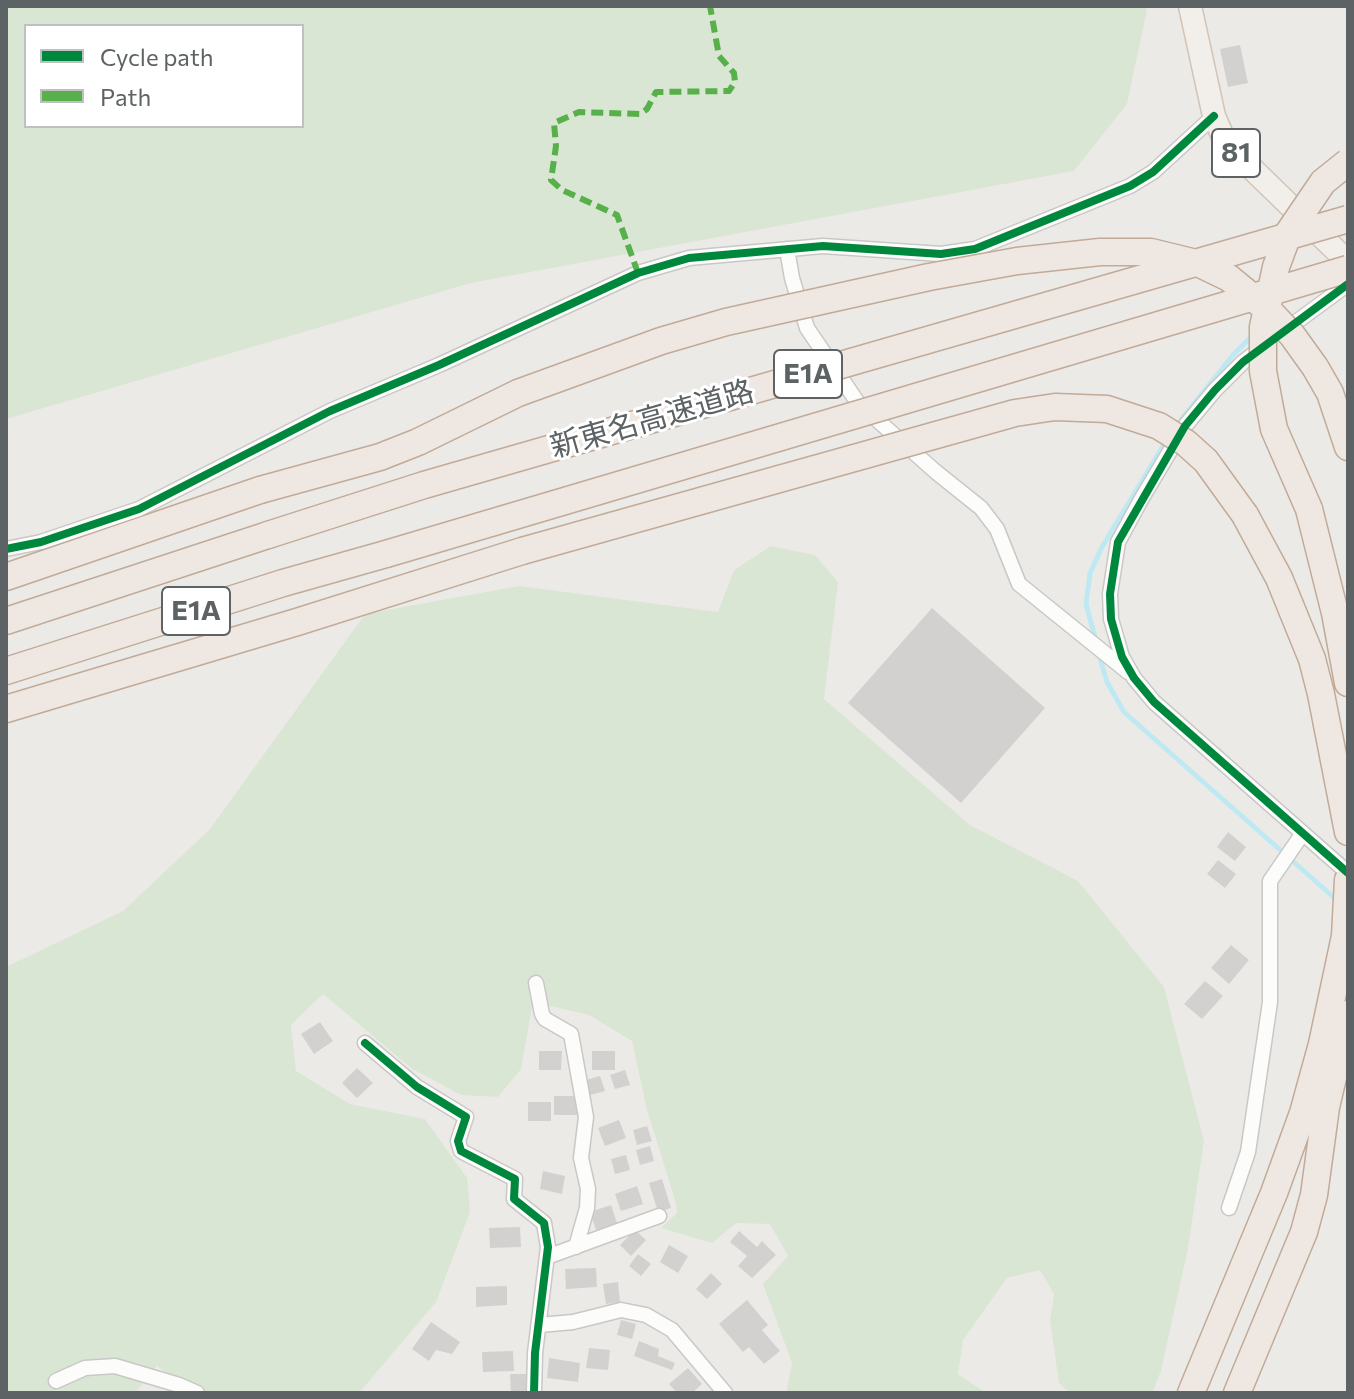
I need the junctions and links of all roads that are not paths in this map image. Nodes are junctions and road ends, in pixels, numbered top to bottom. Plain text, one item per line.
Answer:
1 (1190, 6) edge
2 (1214, 116) junction
3 (1348, 162) edge
4 (1348, 219) edge
5 (787, 249) junction
6 (1348, 262) edge
7 (1348, 269) edge
8 (1348, 284) edge
9 (1348, 447) edge
10 (6, 549) edge
11 (6, 577) edge
12 (6, 621) edge
13 (6, 671) edge
14 (1134, 678) junction
15 (1348, 683) edge
16 (6, 709) edge
17 (1348, 832) edge
18 (1303, 833) junction
19 (1348, 873) edge
20 (1348, 880) edge
21 (536, 983) dead end
22 (1348, 1014) edge
23 (365, 1043) dead end
24 (1229, 1208) dead end
25 (659, 1216) dead end
26 (576, 1247) junction
27 (547, 1257) junction
28 (540, 1325) junction
29 (56, 1381) dead end
30 (197, 1393) edge
31 (534, 1393) edge
32 (725, 1393) edge
33 (1191, 1393) edge
34 (1237, 1393) edge

1 - 2 main road, 81
2 - 5 street
2 - 6 main road, 81
3 - 15 highway, bridge
4 - 12 highway, 新東名高速道路 / E1A, bridge
5 - 10 street
5 - 14 street
7 - 13 highway, 新東名高速道路 / E1A, bridge
8 - 14 street
9 - 11 highway, bridge
14 - 18 street
16 - 17 highway, bridge
18 - 19 street
18 - 24 street
20 - 33 highway
21 - 26 street
22 - 34 highway
23 - 27 street
25 - 26 street
26 - 27 street
27 - 28 street
28 - 31 street
28 - 32 street
29 - 30 street

